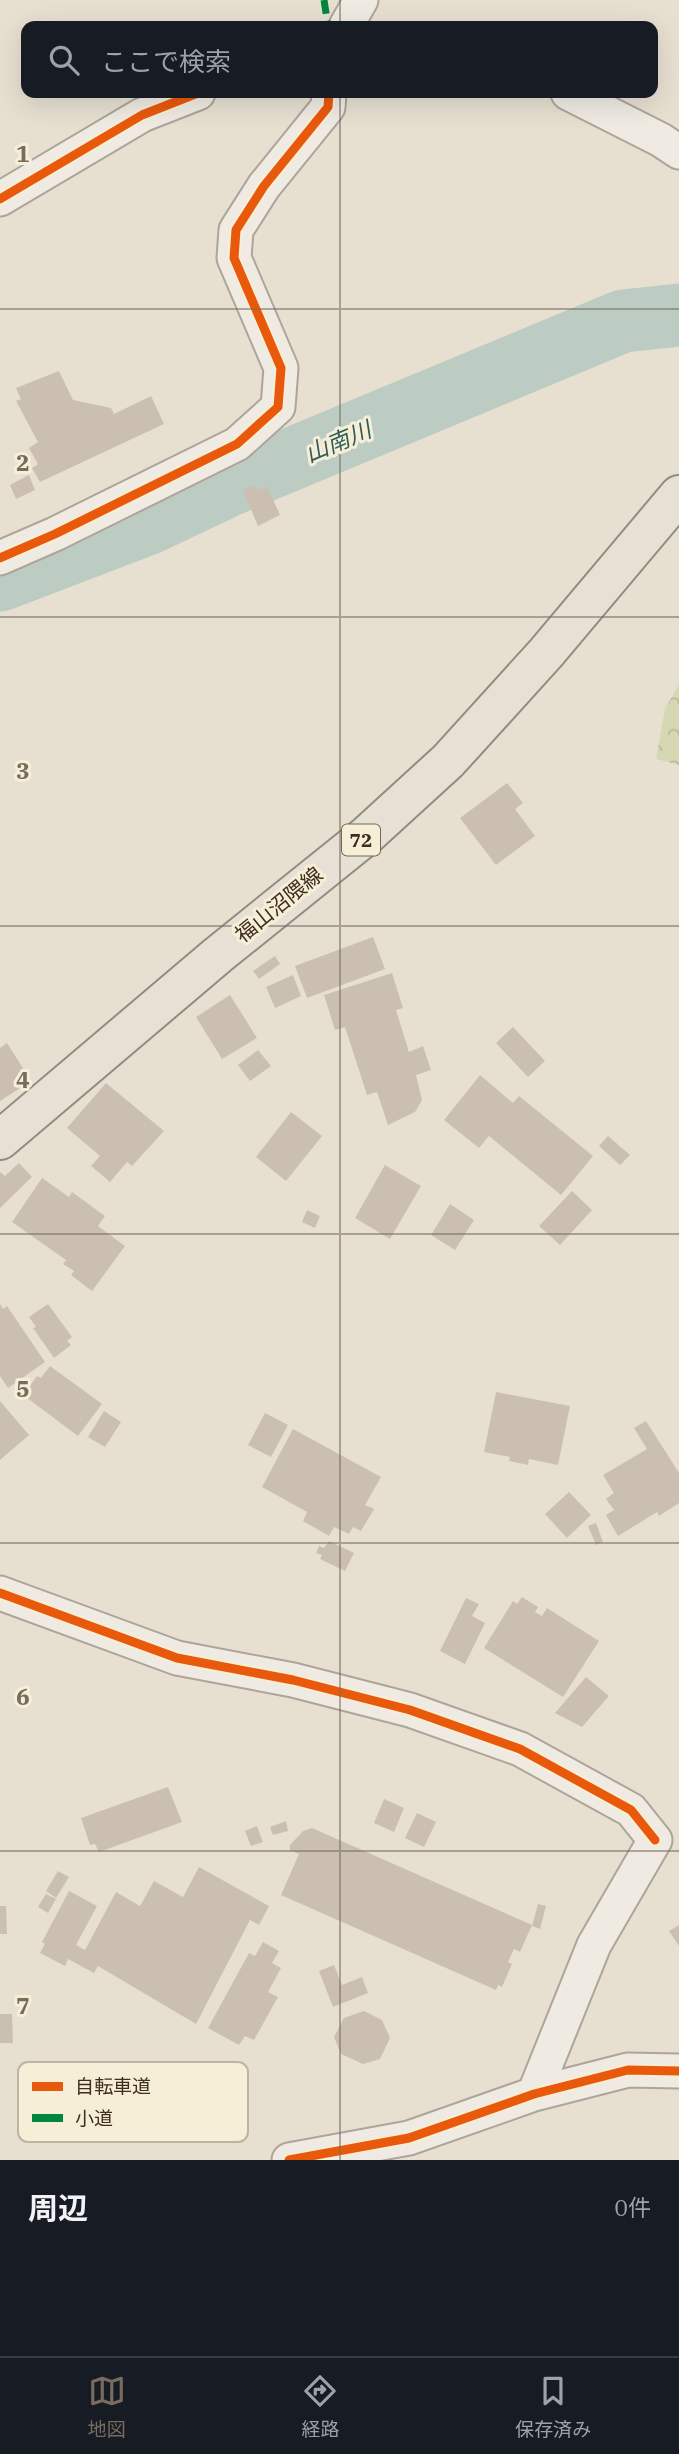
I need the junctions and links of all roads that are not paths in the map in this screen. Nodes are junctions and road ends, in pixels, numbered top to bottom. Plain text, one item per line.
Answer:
1 (361, 0) edge
2 (349, 21) edge
3 (185, 98) edge
4 (329, 98) edge
5 (578, 98) edge
6 (679, 152) edge
7 (0, 199) edge
8 (679, 495) edge
9 (0, 558) edge
10 (0, 1140) edge
11 (0, 1593) edge
12 (667, 1838) edge
13 (679, 2071) edge
14 (534, 2094) junction
15 (289, 2160) edge

1 - 2 street
3 - 7 street
4 - 9 street
5 - 6 street
8 - 10 main road, 福山沼隈線 / 72
11 - 12 street
12 - 14 street
13 - 14 street
14 - 15 street

